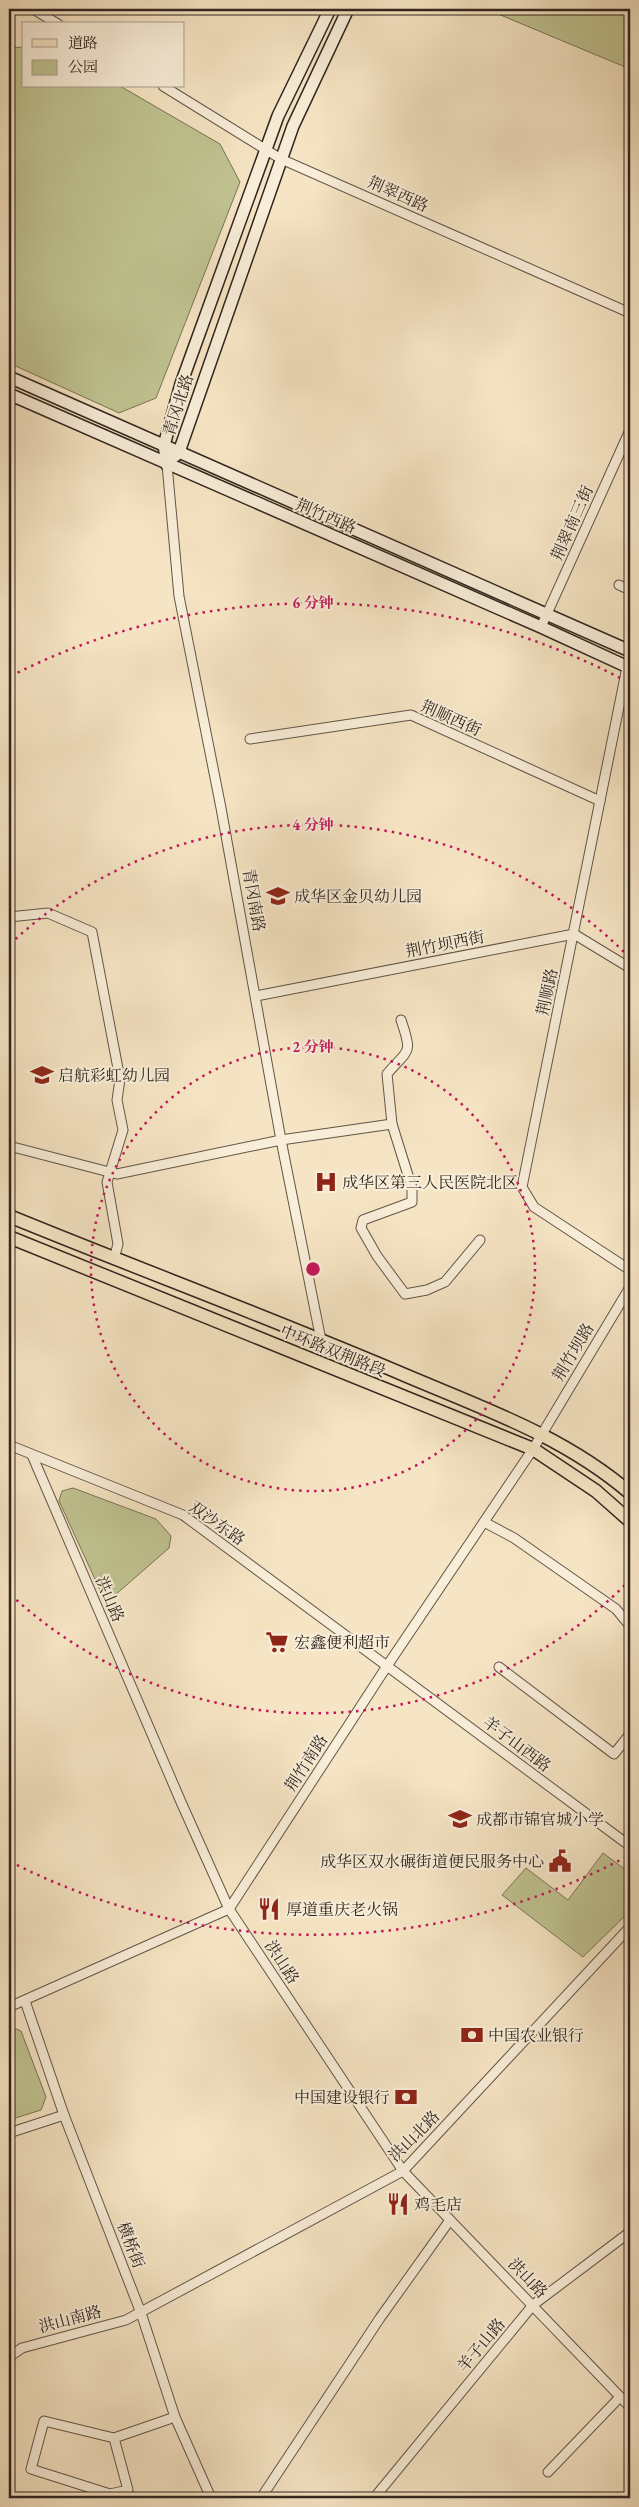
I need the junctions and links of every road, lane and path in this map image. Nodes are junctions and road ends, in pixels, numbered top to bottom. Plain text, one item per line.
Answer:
1 (33, 9) edge
2 (330, 9) edge
3 (348, 9) edge
4 (55, 22) edge
5 (166, 88) edge
6 (266, 148) junction
7 (281, 159) junction
8 (630, 314) edge
9 (9, 377) edge
10 (9, 394) edge
11 (630, 430) edge
12 (164, 445) junction
13 (180, 452) junction
14 (167, 465) junction
15 (619, 585) dead end
16 (630, 590) edge
17 (548, 614) junction
18 (541, 627) junction
19 (630, 651) edge
20 (629, 668) edge
21 (250, 738) dead end
22 (600, 801) junction
23 (9, 917) edge
24 (574, 934) junction
25 (630, 968) edge
26 (256, 996) junction
27 (401, 1020) dead end
28 (392, 1124) junction
29 (281, 1140) junction
30 (9, 1146) edge
31 (109, 1172) junction
32 (9, 1216) edge
33 (9, 1238) edge
34 (480, 1240) dead end
35 (114, 1259) junction
36 (630, 1270) edge
37 (630, 1287) edge
38 (626, 1302) edge
39 (321, 1340) junction
40 (542, 1433) junction
41 (9, 1445) edge
42 (533, 1449) junction
43 (32, 1455) junction
44 (630, 1493) edge
45 (630, 1521) edge
46 (484, 1522) junction
47 (630, 1626) edge
48 (387, 1666) junction
49 (498, 1667) dead end
50 (630, 1734) edge
51 (630, 1846) edge
52 (229, 1909) junction
53 (630, 1927) edge
54 (25, 2001) junction
55 (9, 2008) edge
56 (64, 2115) junction
57 (9, 2133) edge
58 (403, 2172) junction
59 (450, 2220) junction
60 (630, 2232) edge
61 (533, 2305) junction
62 (141, 2313) junction
63 (9, 2356) edge
64 (620, 2397) junction
65 (630, 2407) edge
66 (176, 2417) junction
67 (114, 2438) junction
68 (548, 2472) dead end
69 (211, 2498) edge
70 (261, 2498) edge
71 (374, 2498) edge

1 - 4 street
2 - 6 main road, 青冈北路
3 - 7 main road, 青冈北路
5 - 6 street, 荆翠西路
6 - 7 street, 荆翠西路
6 - 12 main road, 青冈北路
7 - 8 street, 荆翠西路
7 - 13 main road, 青冈北路
9 - 12 main road, 荆竹西路
10 - 14 main road, 荆竹西路
11 - 17 street, 荆翠南三街
12 - 13 main road, 荆竹西路
12 - 14 main road, 青冈北路
13 - 14 main road, 青冈北路
13 - 17 main road, 荆竹西路
14 - 18 main road, 荆竹西路
14 - 26 street, 青冈南路
15 - 16 street
17 - 18 street, 荆翠南三街
17 - 19 main road, 荆竹西路
18 - 20 main road, 荆竹西路
20 - 22 street, 荆顺路
21 - 22 street, 荆顺西街
22 - 24 street, 荆顺路
23 - 31 street
24 - 25 street
24 - 26 street, 荆竹坝西街
24 - 36 street, 荆顺路
26 - 29 street, 青冈南路
27 - 28 street
28 - 29 street
28 - 34 street
29 - 31 street
29 - 39 street, 青冈南路
30 - 31 street
31 - 35 street
32 - 35 main road, 中环路双荆路段
33 - 42 main road, 中环路双荆路段
35 - 39 main road, 中环路双荆路段
37 - 38 street, 荆竹坝路
38 - 40 street, 荆竹坝路
39 - 40 main road, 中环路双荆路段
40 - 42 street, 荆竹南路
40 - 44 main road, 中环路双荆路段
41 - 43 street, 双沙东路
42 - 45 main road, 中环路双荆路段
42 - 46 street, 荆竹南路
43 - 48 street, 双沙东路
43 - 52 street, 洪山路
46 - 47 street
46 - 48 street, 荆竹南路
48 - 51 street, 羊子山西路
48 - 52 street, 荆竹南路
49 - 50 street
52 - 54 street
52 - 58 street, 洪山路
53 - 58 street, 洪山北路
54 - 55 street
54 - 56 street, 横桥街
56 - 57 street
56 - 62 street, 横桥街
58 - 59 street, 洪山路
58 - 62 street, 洪山北路
59 - 61 street, 洪山路
59 - 70 street
60 - 61 street, 羊子山路
61 - 64 street, 洪山路
61 - 71 street, 羊子山路
62 - 63 street, 洪山南路
62 - 66 street, 横桥街
64 - 65 street, 洪山路
64 - 68 street
66 - 67 street
66 - 69 street, 横桥街
67 - 67 street

